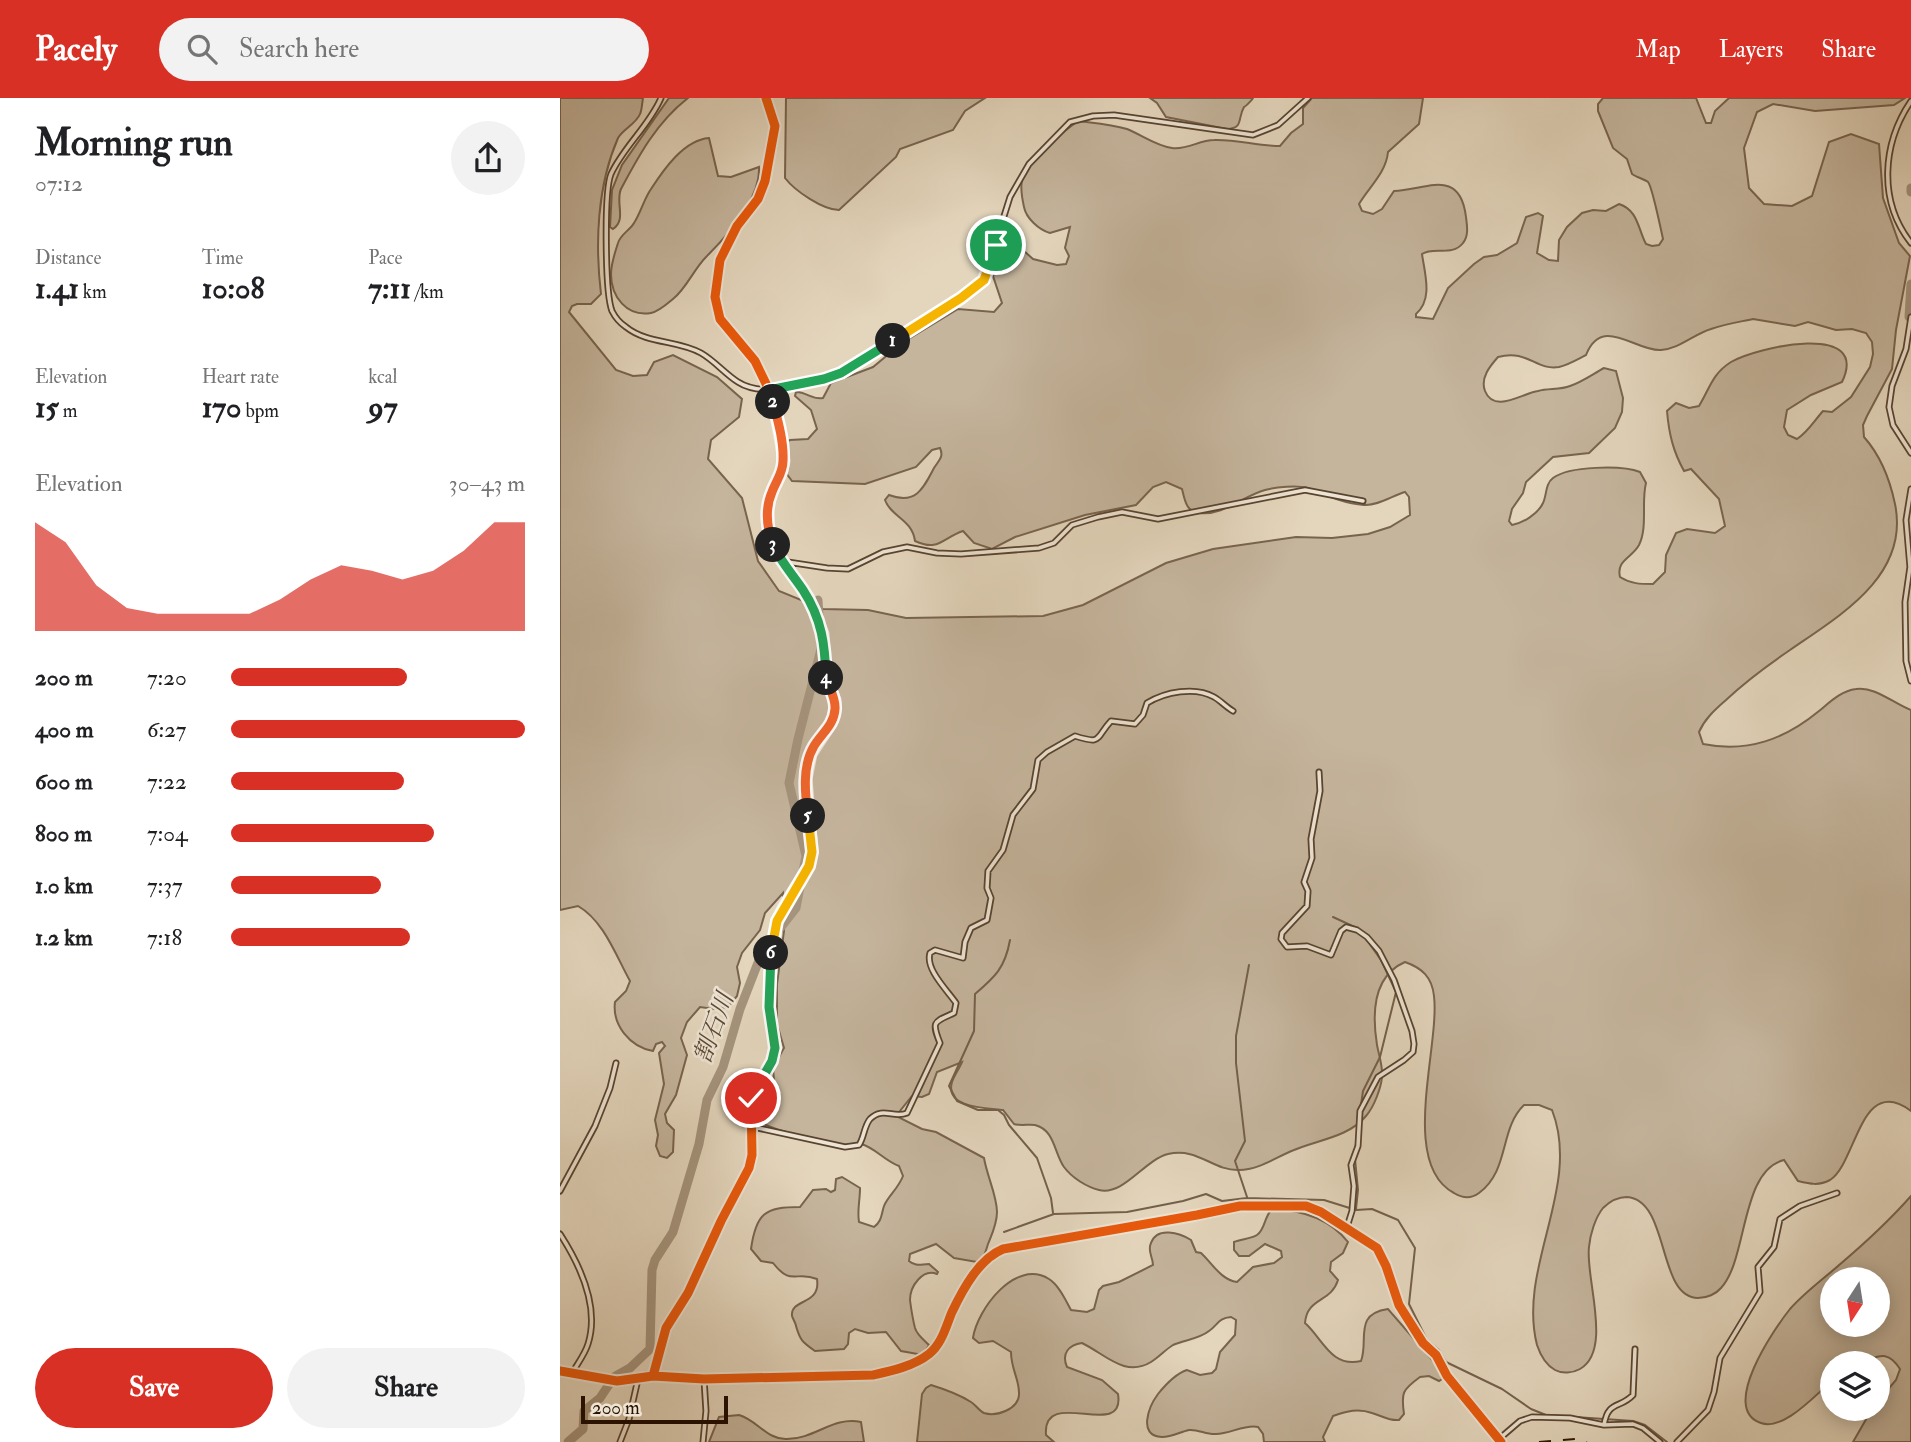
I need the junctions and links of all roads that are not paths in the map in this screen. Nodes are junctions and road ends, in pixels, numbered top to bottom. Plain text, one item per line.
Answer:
1 (661, 98) edge
2 (766, 98) edge
3 (1308, 98) edge
4 (1911, 101) edge
5 (1911, 243) edge
6 (1911, 317) edge
7 (769, 390) junction
8 (1911, 453) edge
9 (1911, 489) edge
10 (1363, 501) dead end
11 (781, 561) junction
12 (1911, 681) edge
13 (1233, 711) dead end
14 (1319, 772) dead end
15 (616, 1063) dead end
16 (752, 1130) junction
17 (560, 1191) edge
18 (1837, 1193) dead end
19 (1347, 1227) junction
20 (560, 1234) edge
21 (1635, 1349) dead end
22 (560, 1371) edge
23 (572, 1373) junction
24 (653, 1376) junction
25 (638, 1379) junction
26 (704, 1379) junction
27 (1605, 1422) junction
28 (1500, 1440) edge
29 (620, 1442) edge
30 (703, 1442) edge
31 (1660, 1442) edge
32 (1677, 1442) edge

1 - 7 street
2 - 7 street
3 - 7 street
4 - 5 street
6 - 8 street
7 - 11 street
9 - 12 street
10 - 11 street
11 - 16 street
13 - 16 street
14 - 19 street
15 - 17 street
16 - 24 street
18 - 32 street
19 - 26 street
19 - 28 street
20 - 23 street
21 - 27 street
22 - 23 street
23 - 25 street
24 - 25 street
24 - 26 street
25 - 29 street
26 - 30 street
27 - 28 street
27 - 31 street

